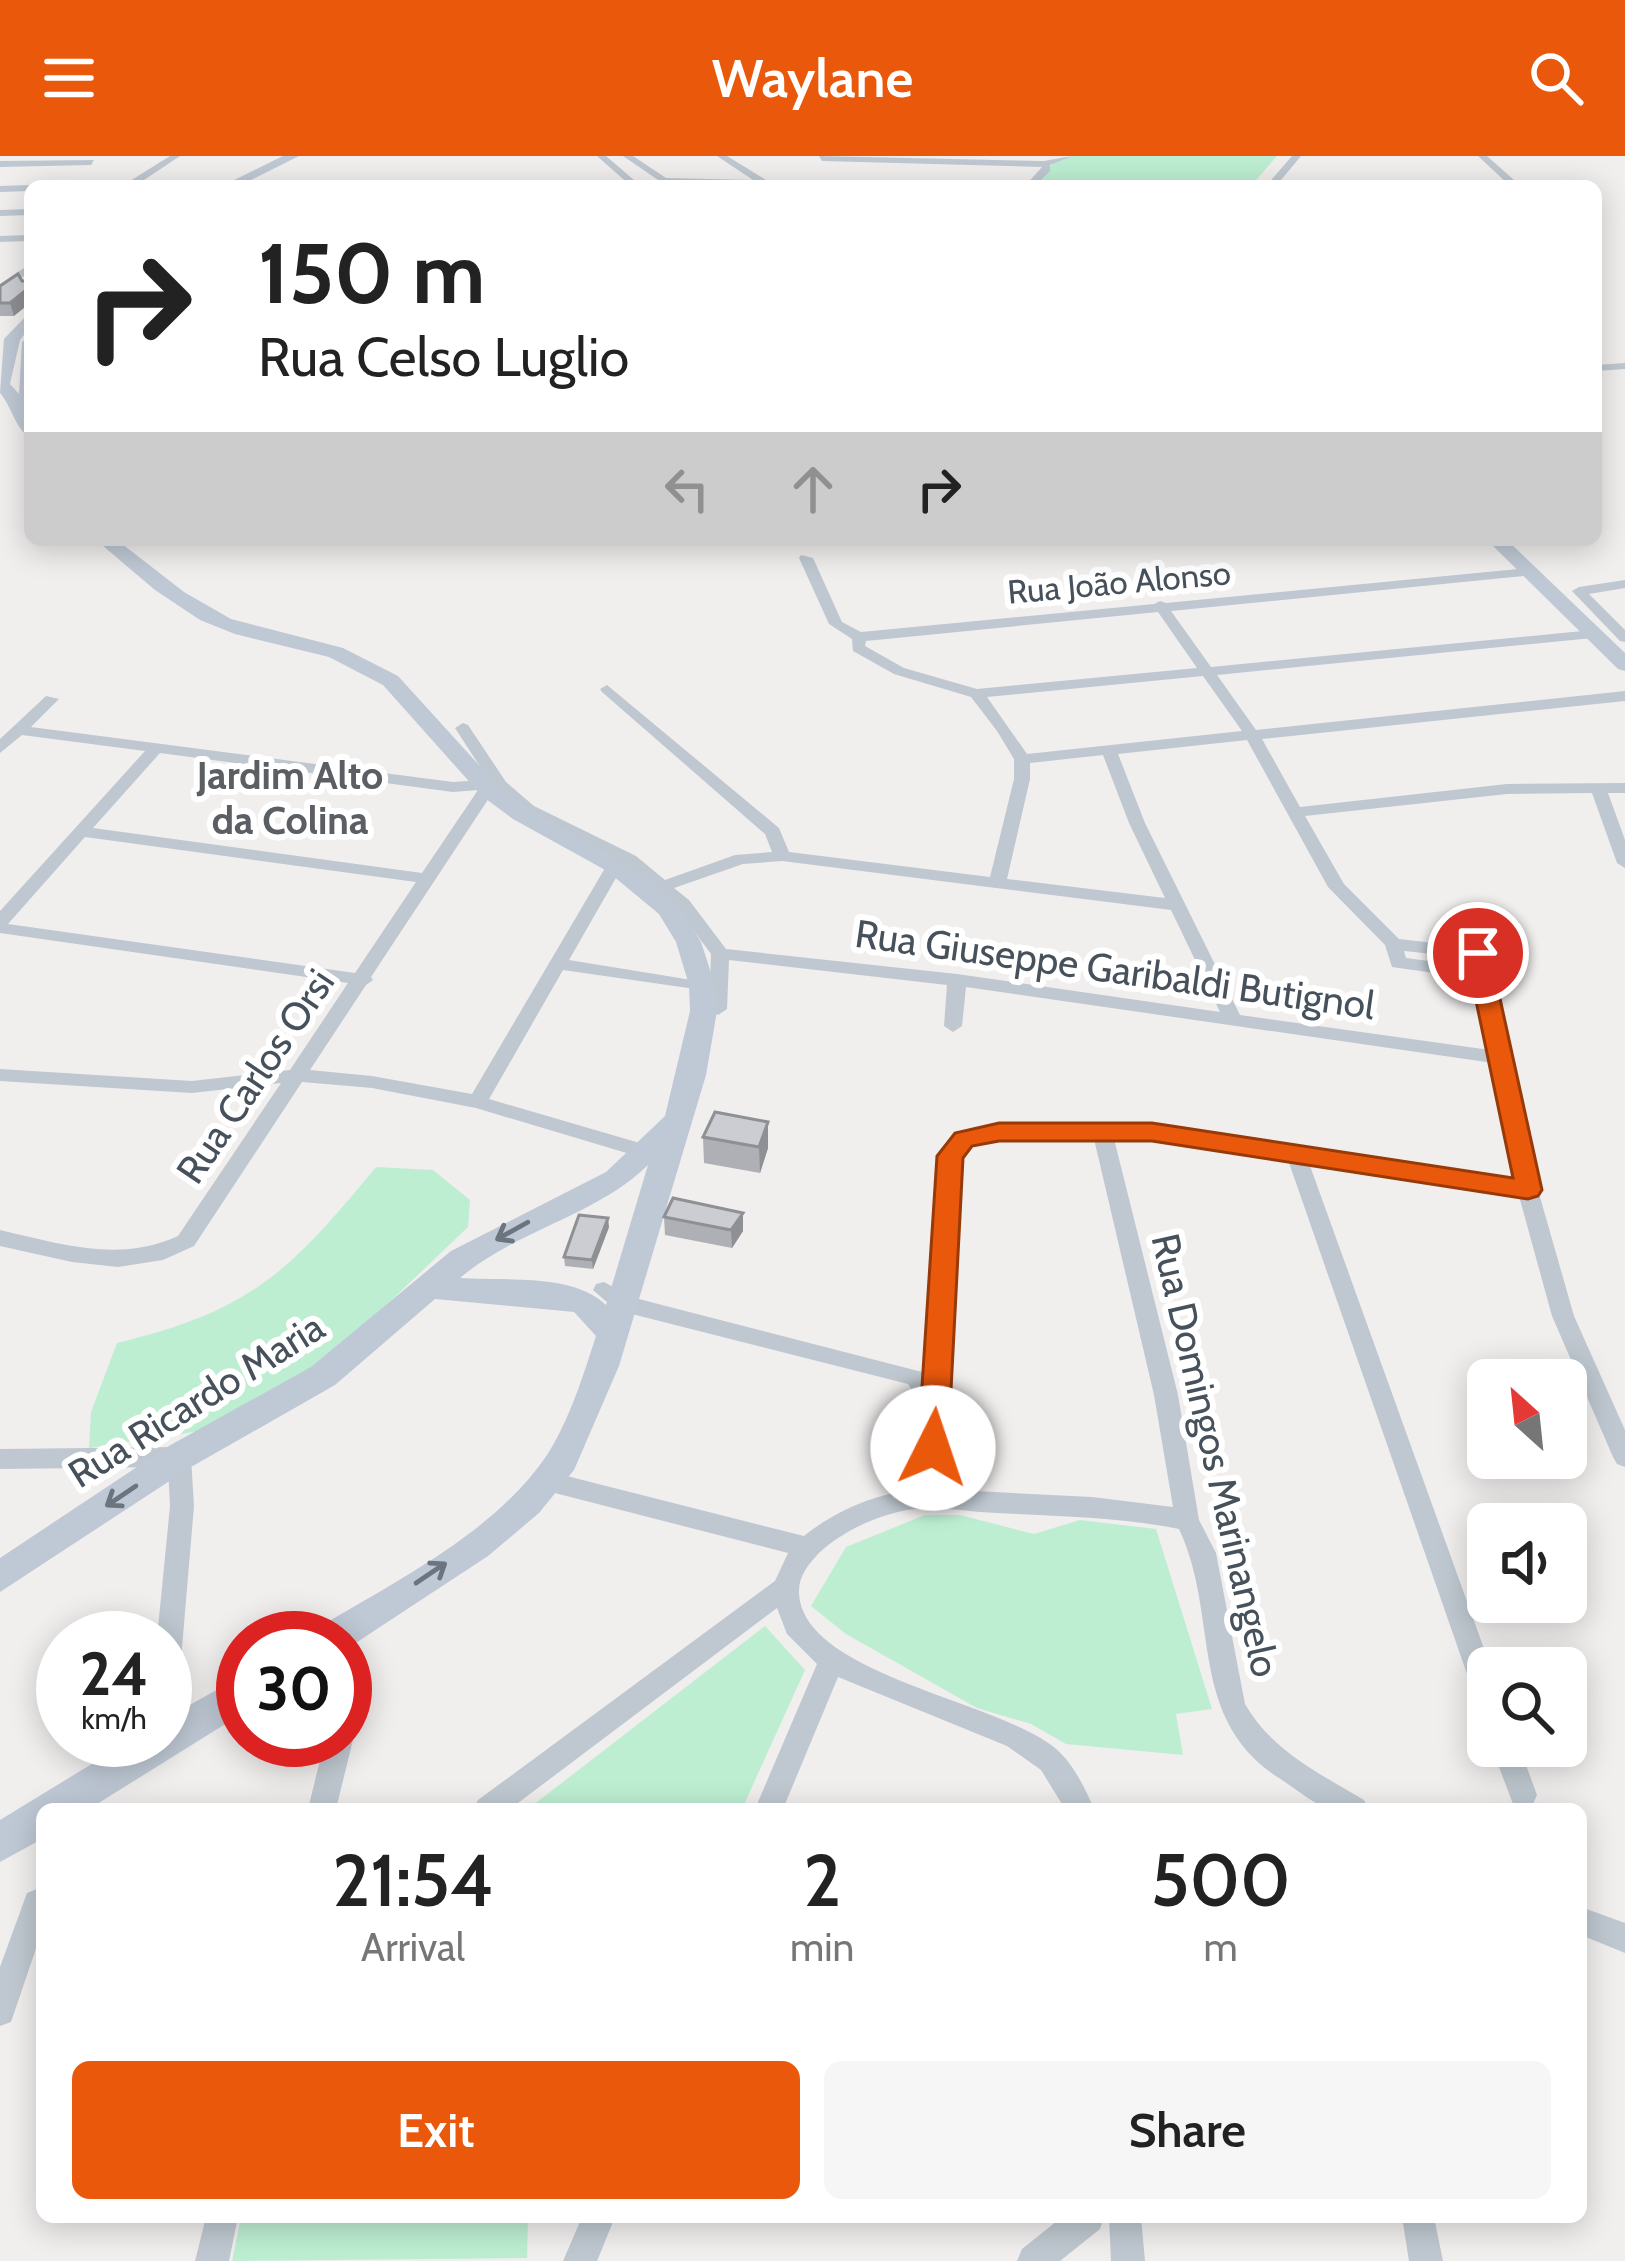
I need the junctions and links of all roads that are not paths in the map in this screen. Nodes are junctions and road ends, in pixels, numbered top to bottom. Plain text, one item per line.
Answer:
1 (176, 156) edge
2 (293, 156) edge
3 (602, 156) edge
4 (627, 156) edge
5 (721, 156) edge
6 (1067, 156) edge
7 (1297, 156) edge
8 (1482, 156) edge
9 (820, 157) edge
10 (266, 158) edge
11 (94, 159) edge
12 (0, 164) edge
13 (1045, 164) junction
14 (137, 180) edge
15 (224, 180) edge
16 (236, 180) edge
17 (629, 180) edge
18 (663, 180) edge
19 (760, 180) edge
20 (854, 180) edge
21 (1036, 180) edge
22 (1276, 180) edge
23 (1508, 180) edge
24 (24, 271) edge
25 (0, 289) edge
26 (22, 344) edge
27 (2, 385) edge
28 (24, 419) edge
29 (114, 546) edge
30 (1502, 546) edge
31 (806, 558) dead end
32 (1528, 572) junction
33 (1625, 584) edge
34 (1160, 605) junction
35 (1593, 634) junction
36 (859, 638) junction
37 (1625, 638) edge
38 (1625, 665) edge
39 (1206, 671) junction
40 (607, 689) dead end
41 (976, 694) junction
42 (1625, 696) edge
43 (51, 699) dead end
44 (464, 728) dead end
45 (19, 730) junction
46 (1252, 735) junction
47 (0, 748) edge
48 (155, 748) junction
49 (1108, 749) junction
50 (1022, 759) junction
51 (1597, 785) junction
52 (485, 787) junction
53 (1625, 788) edge
54 (1298, 812) junction
55 (83, 832) junction
56 (782, 856) junction
57 (616, 862) junction
58 (1625, 863) edge
59 (429, 879) junction
60 (998, 879) junction
61 (664, 886) junction
62 (1176, 905) junction
63 (0, 925) edge
64 (720, 954) junction
65 (560, 964) junction
66 (364, 980) junction
67 (957, 980) junction
68 (703, 987) junction
69 (718, 1009) dead end
70 (1232, 1017) junction
71 (953, 1026) dead end
72 (1500, 1058) junction
73 (0, 1075) edge
74 (299, 1075) junction
75 (477, 1102) junction
76 (1102, 1132) junction
77 (1296, 1155) junction
78 (643, 1165) junction
79 (1528, 1190) junction
80 (0, 1238) edge
81 (428, 1287) junction
82 (610, 1321) junction
83 (937, 1414) junction
84 (179, 1457) junction
85 (1625, 1457) edge
86 (0, 1459) edge
87 (548, 1481) junction
88 (969, 1502) junction
89 (1187, 1520) junction
90 (804, 1547) junction
91 (0, 1577) edge
92 (785, 1588) junction
93 (173, 1611) edge
94 (372, 1620) edge
95 (1471, 1647) edge
96 (831, 1661) junction
97 (121, 1767) edge
98 (332, 1767) edge
99 (1513, 1767) edge
100 (1523, 1795) dead end
101 (64, 1803) edge
102 (323, 1803) edge
103 (496, 1803) edge
104 (772, 1803) edge
105 (1076, 1803) edge
106 (1340, 1803) edge
107 (36, 1820) edge
108 (0, 1843) edge
109 (36, 1906) edge
110 (1587, 1923) edge
111 (1625, 1938) edge
112 (0, 2011) edge
113 (221, 2223) edge
114 (596, 2223) edge
115 (1081, 2223) edge
116 (1125, 2223) edge
117 (1419, 2223) edge
118 (212, 2261) edge
119 (580, 2261) edge
120 (1034, 2261) edge
121 (1128, 2261) edge
122 (1426, 2261) edge

1 - 14 street
2 - 10 main road
3 - 17 street
4 - 18 street
5 - 19 street
6 - 13 street
7 - 22 street
8 - 23 street
9 - 13 street
9 - 20 street
10 - 15 main road
10 - 16 main road
11 - 12 street
13 - 21 street
24 - 25 street
26 - 27 main road
26 - 27 main road
27 - 28 main road
29 - 52 main road
30 - 32 main road
31 - 36 street
32 - 34 street, Rua João Alonso
32 - 35 main road
33 - 37 street
34 - 36 street, Rua João Alonso
34 - 39 street
35 - 38 main road
35 - 39 street
36 - 41 street
39 - 41 street
39 - 46 street
40 - 56 street
41 - 50 street
42 - 46 street
43 - 45 street
44 - 61 street
45 - 47 street
45 - 48 street
46 - 49 street
46 - 54 street
48 - 52 street
48 - 55 street
49 - 50 street
49 - 62 street
50 - 60 street
51 - 53 street
51 - 54 street
51 - 58 street
52 - 57 main road
52 - 59 street, Rua Carlos Orsi
54 - 72 street
55 - 59 street
55 - 63 street
56 - 60 street
56 - 61 street
57 - 65 street
57 - 68 main road
59 - 66 street, Rua Carlos Orsi
60 - 62 street
61 - 64 street
62 - 70 street
63 - 66 street
64 - 67 street, Rua Giuseppe Garibaldi Butignol
64 - 69 street
65 - 68 street
65 - 75 street
66 - 74 street, Rua Carlos Orsi
67 - 70 street, Rua Giuseppe Garibaldi Butignol
67 - 71 street
68 - 78 main road
70 - 72 street, Rua Giuseppe Garibaldi Butignol
72 - 79 street
73 - 74 street
74 - 75 street
74 - 80 street, Rua Carlos Orsi
75 - 78 street
76 - 77 street
76 - 83 street
76 - 89 street, Rua Domingos Marinangelo
77 - 79 street
77 - 95 street
78 -> 81 main road, Rua Ricardo Maria
78 - 82 main road
79 - 85 street
81 - 82 main road
81 - 84 main road, Rua Ricardo Maria
82 - 83 street
82 - 87 main road
83 - 88 street
84 - 86 street
84 -> 91 main road, Rua Ricardo Maria
84 - 93 street
87 - 90 street
94 -> 87 main road
88 - 89 street
88 - 90 street
89 - 106 street, Rua Domingos Marinangelo
90 - 92 street
92 - 96 street
92 - 103 street
96 - 104 street
96 - 105 street
97 - 101 main road
98 - 102 street
99 - 100 street
107 - 108 main road
109 - 112 street
110 - 111 street
113 - 118 street
114 - 119 street
115 - 120 street
116 - 121 street
117 - 122 street

